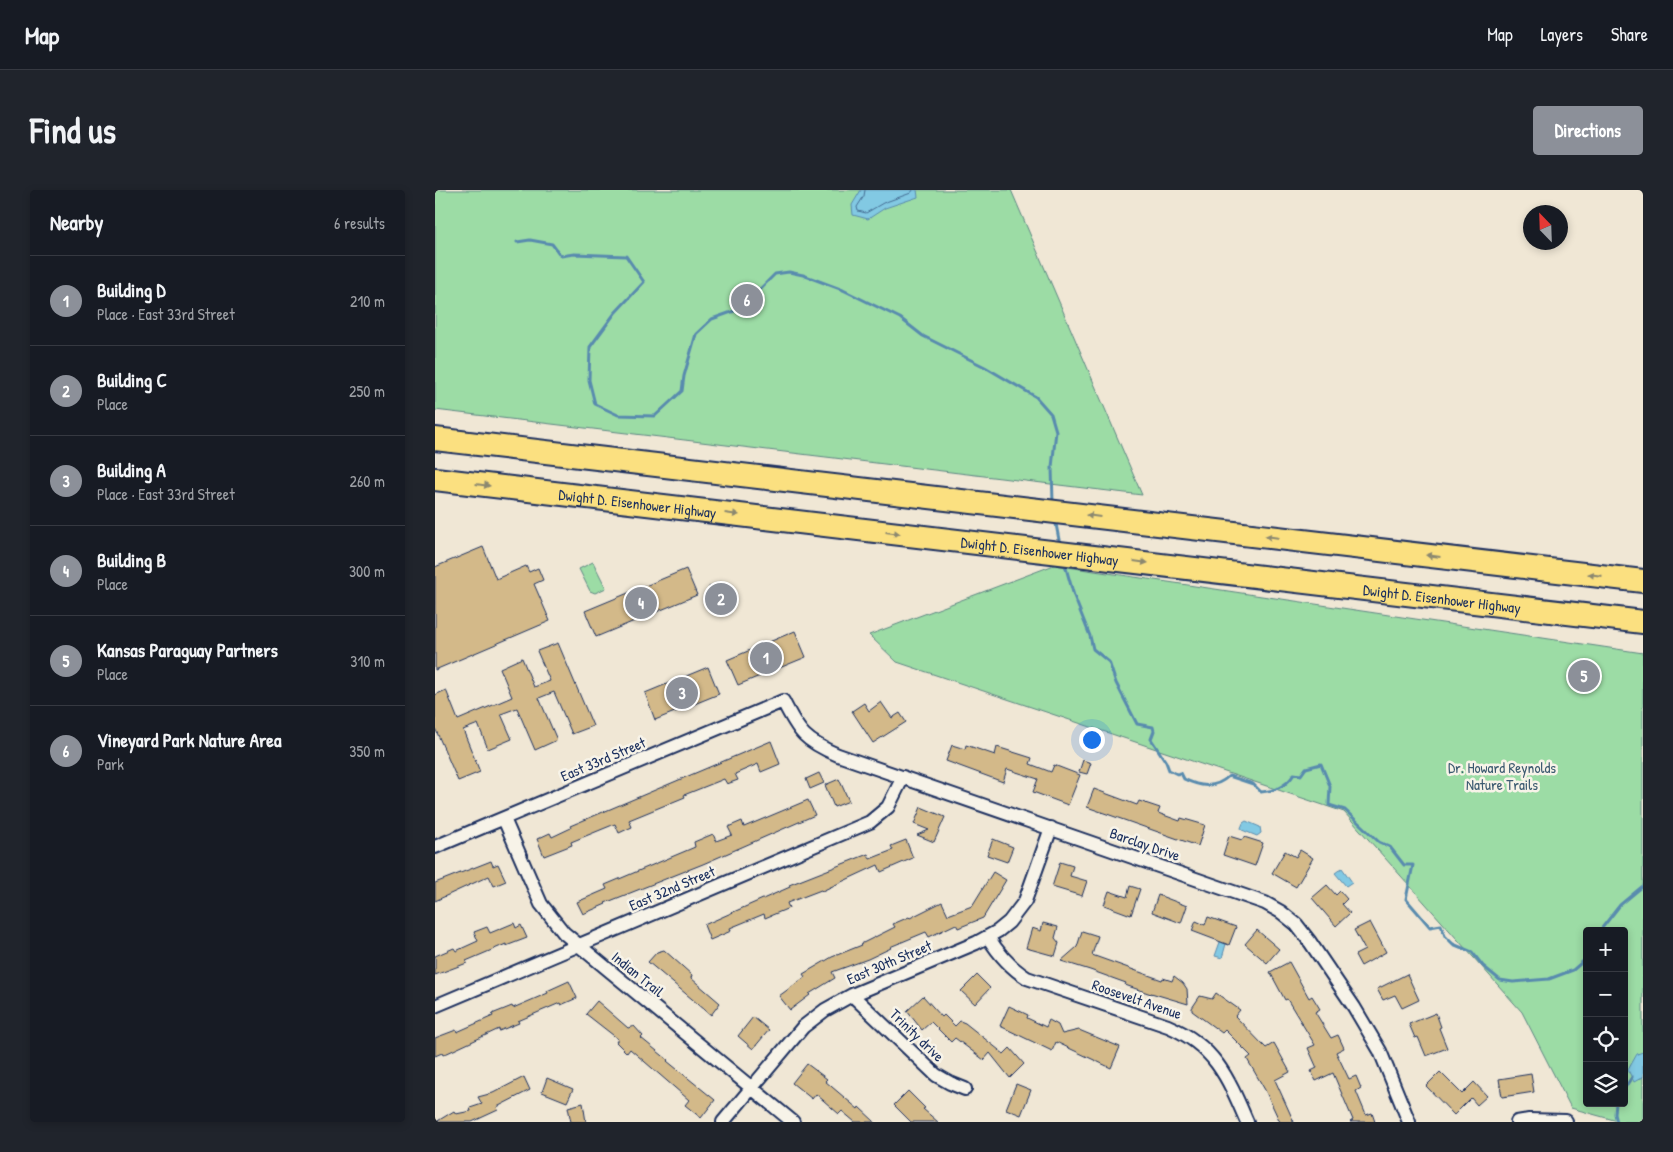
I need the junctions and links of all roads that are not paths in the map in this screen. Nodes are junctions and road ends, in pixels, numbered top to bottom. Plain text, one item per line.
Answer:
1 (435, 439) edge
2 (435, 479) edge
3 (1643, 581) edge
4 (1643, 622) edge
5 (783, 701) joint
6 (903, 778) junction
7 (504, 818) junction
8 (1051, 828) junction
9 (435, 847) edge
10 (988, 937) junction
11 (577, 946) junction
12 (852, 995) junction
13 (435, 1006) edge
14 (752, 1087) junction
15 (965, 1089) dead end
16 (1566, 1120) dead end
17 (723, 1122) edge
18 (793, 1122) edge
19 (1247, 1122) edge
20 (1409, 1122) edge
21 (1517, 1122) edge

3 -> 1 highway
2 -> 4 highway, Dwight D. Eisenhower Highway
5 - 6 street, Barclay Drive
5 - 7 street, East 33rd Street
6 - 8 street, Barclay Drive
6 - 11 street, East 32nd Street
7 - 9 street, East 33rd Street
7 - 11 street, Indian Trail
8 - 10 street, East 30th Street
8 - 20 street, Barclay Drive
10 - 12 street, East 30th Street
10 - 19 street, Roosevelt Avenue
11 - 13 street, East 32nd Street
11 - 14 street, Indian Trail
12 - 14 street, East 30th Street
12 - 15 street, Trinity drive
14 - 17 street, East 30th Street
14 - 18 street, Indian Trail
16 - 21 street

